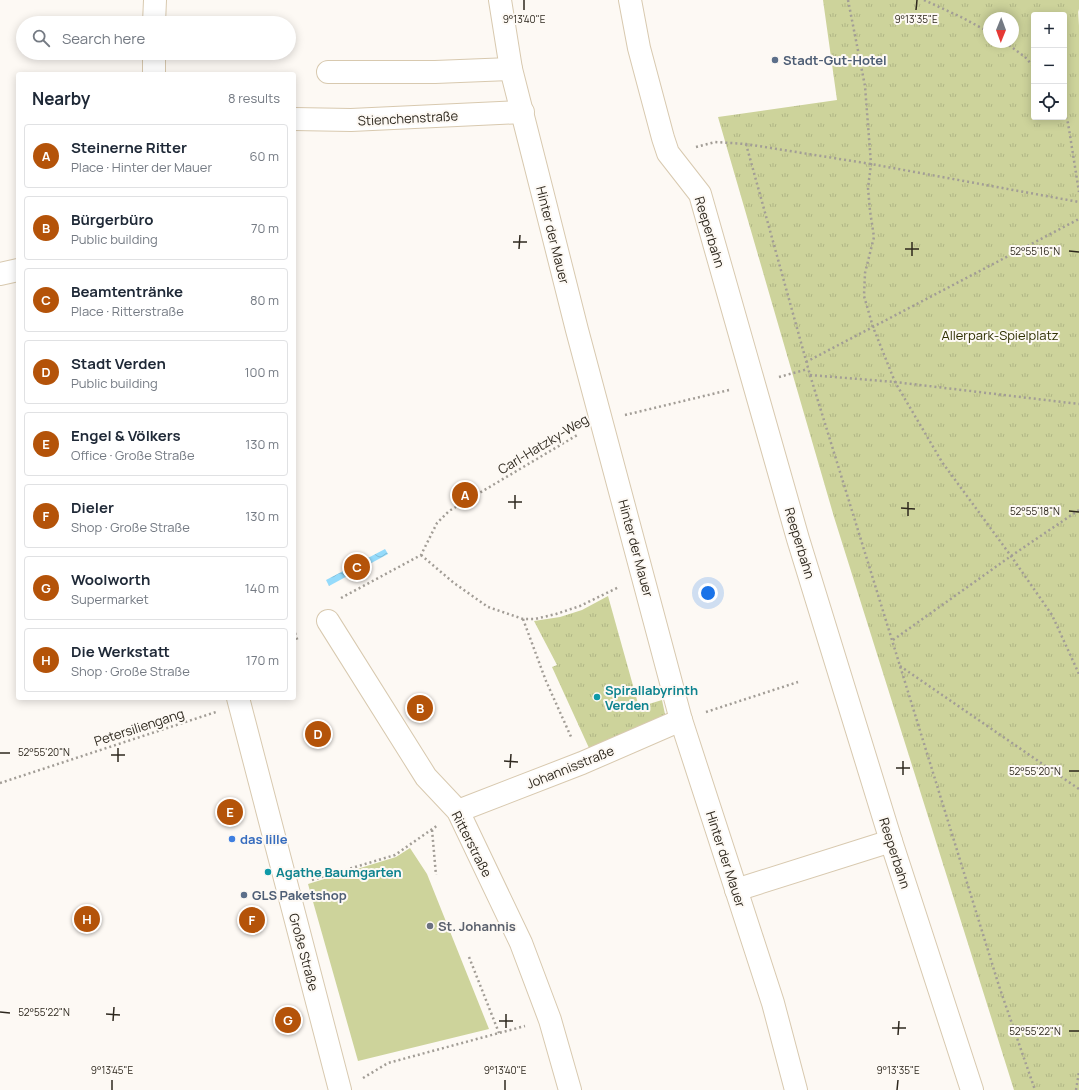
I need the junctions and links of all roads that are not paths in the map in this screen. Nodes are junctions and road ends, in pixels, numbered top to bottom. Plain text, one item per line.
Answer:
1 (155, 0) edge
2 (500, 0) edge
3 (630, 0) edge
4 (154, 16) edge
5 (154, 60) edge
6 (511, 69) junction
7 (154, 72) edge
8 (328, 72) dead end
9 (523, 112) junction
10 (296, 120) edge
11 (16, 270) edge
12 (0, 274) edge
13 (331, 611) road end
14 (238, 701) edge
15 (681, 720) junction
16 (458, 811) junction
17 (891, 840) junction
18 (736, 890) junction
19 (340, 1090) edge
20 (570, 1090) edge
21 (796, 1090) edge
22 (972, 1090) edge

1 - 4 street
2 - 6 street, Hinter der Mauer
3 - 17 street, Reeperbahn
5 - 7 street
6 - 8 street
6 - 9 street, Hinter der Mauer
9 - 10 street, Stienchenstraße
9 - 15 street, Hinter der Mauer
11 - 12 street
13 - 16 street, Ritterstraße
14 - 19 street, Große Straße
15 - 16 street, Johannisstraße
15 - 18 street, Hinter der Mauer
16 - 20 street, Ritterstraße
17 - 18 street
17 - 22 street, Reeperbahn
18 - 21 street, Hinter der Mauer

